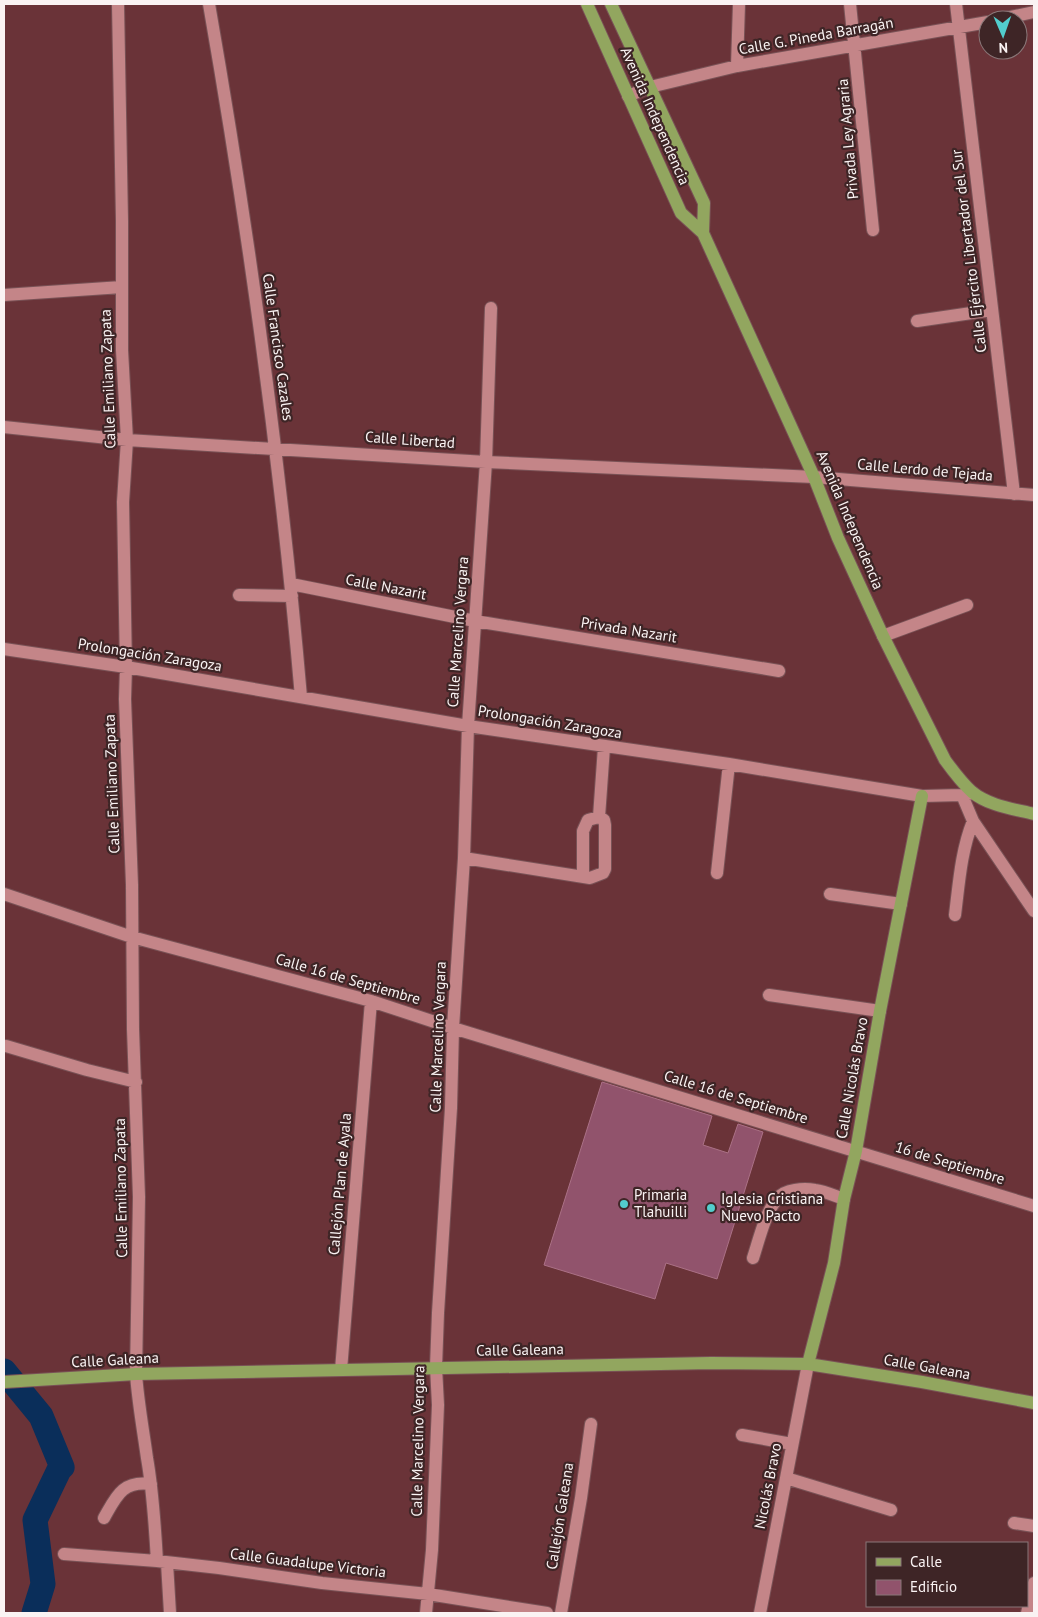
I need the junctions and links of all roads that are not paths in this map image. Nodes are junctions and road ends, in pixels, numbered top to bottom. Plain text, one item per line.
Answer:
1 (118, 4) edge
2 (209, 4) edge
3 (588, 4) edge
4 (611, 4) edge
5 (740, 4) edge
6 (850, 4) edge
7 (956, 4) edge
8 (978, 24) edge
9 (959, 28) junction
10 (856, 46) junction
11 (737, 66) junction
12 (650, 87) junction
13 (628, 96) junction
14 (873, 230) dead end
15 (703, 233) junction
16 (122, 287) junction
17 (4, 295) edge
18 (491, 308) dead end
19 (992, 310) junction
20 (917, 321) dead end
21 (4, 427) edge
22 (127, 440) junction
23 (276, 448) junction
24 (486, 462) junction
25 (814, 477) junction
26 (1014, 494) junction
27 (1034, 495) edge
28 (292, 590) junction
29 (239, 594) dead end
30 (967, 605) dead end
31 (475, 621) junction
32 (883, 636) junction
33 (4, 650) edge
34 (126, 667) junction
35 (779, 671) dead end
36 (301, 697) junction
37 (468, 726) junction
38 (604, 747) junction
39 (729, 764) junction
40 (968, 794) junction
41 (922, 796) junction
42 (1034, 814) edge
43 (596, 817) junction
44 (973, 821) junction
45 (464, 858) junction
46 (717, 873) dead end
47 (587, 877) junction
48 (4, 894) edge
49 (830, 894) dead end
50 (901, 904) junction
51 (1034, 911) edge
52 (955, 915) dead end
53 (132, 937) junction
54 (769, 996) dead end
55 (371, 1001) junction
56 (880, 1011) junction
57 (453, 1028) junction
58 (6, 1046) dead end
59 (136, 1082) junction
60 (856, 1151) junction
61 (844, 1199) junction
62 (1034, 1206) edge
63 (753, 1258) dead end
64 (808, 1364) junction
65 (436, 1368) junction
66 (342, 1370) junction
67 (136, 1374) junction
68 (4, 1382) edge
69 (1034, 1404) edge
70 (591, 1424) dead end
71 (742, 1436) dead end
72 (792, 1444) junction
73 (786, 1478) junction
74 (150, 1484) junction
75 (891, 1510) dead end
76 (104, 1518) dead end
77 (1014, 1523) dead end
78 (1034, 1526) edge
79 (64, 1554) dead end
80 (162, 1562) junction
81 (1034, 1583) edge
82 (428, 1594) junction
83 (170, 1613) edge
84 (426, 1613) edge
85 (547, 1613) edge
86 (561, 1613) edge
87 (760, 1613) edge
88 (1028, 1613) edge

1 - 16 street, Calle Emiliano Zapata
2 - 23 street, Calle Francisco Cazales
3 - 13 main road, Avenida Independencia
4 - 12 main road, Avenida Independencia
5 - 11 street
6 - 10 street, Privada Ley Agraria
7 - 9 street, Calle Ejército Libertador del Sur
8 - 9 street, Calle G. Pineda Barragán
9 - 10 street, Calle G. Pineda Barragán
9 - 19 street, Calle Ejército Libertador del Sur
10 - 11 street, Calle G. Pineda Barragán
10 - 14 street, Privada Ley Agraria
11 - 12 street, Calle G. Pineda Barragán
12 - 13 street, Calle G. Pineda Barragán
12 - 15 main road, Avenida Independencia
13 - 15 main road, Avenida Independencia
15 - 25 main road, Avenida Independencia
16 - 17 street
16 - 22 street, Calle Emiliano Zapata
18 - 24 street, Calle Marcelino Vergara
19 - 20 street
19 - 26 street, Calle Ejército Libertador del Sur
21 - 22 street, Calle Libertad
22 - 23 street, Calle Libertad
22 - 34 street, Calle Emiliano Zapata
23 - 24 street, Calle Libertad
23 - 28 street, Calle Francisco Cazales
24 - 25 street, Calle Libertad
24 - 31 street, Calle Marcelino Vergara
25 - 26 street, Calle Lerdo de Tejada
25 - 32 main road, Avenida Independencia
26 - 27 street, Calle Lerdo de Tejada
28 - 29 street, Calle Nazarit
28 - 31 street, Calle Nazarit
28 - 36 street, Calle Francisco Cazales
30 - 32 street
31 - 35 street, Privada Nazarit
31 - 37 street, Calle Marcelino Vergara
32 - 40 main road, Avenida Independencia
33 - 34 street, Prolongación Zaragoza
34 - 36 street, Prolongación Zaragoza
34 - 53 street, Calle Emiliano Zapata
36 - 37 street, Prolongación Zaragoza
37 - 38 street, Prolongación Zaragoza
37 - 45 street, Calle Marcelino Vergara
38 - 39 street, Prolongación Zaragoza
38 - 43 street
39 - 41 street, Prolongación Zaragoza
39 - 46 street
40 - 41 street, Prolongación Zaragoza
40 - 42 main road, Avenida Independencia
40 - 44 street, Avenida Independencia
41 - 50 main road, Calle Nicolás Bravo
43 - 47 street
43 - 47 street
44 - 51 street, Avenida Independencia
44 - 52 street
45 - 47 street
45 - 57 street, Calle Marcelino Vergara
48 - 53 street, Calle 16 de Septiembre
49 - 50 street
50 - 56 main road, Calle Nicolás Bravo
53 - 55 street, Calle 16 de Septiembre
53 - 59 street, Calle Emiliano Zapata
54 - 56 street
55 - 57 street, Calle 16 de Septiembre
55 - 66 street, Callejón Plan de Ayala
56 - 60 main road, Calle Nicolás Bravo
57 - 60 street, Calle 16 de Septiembre
57 - 65 street, Calle Marcelino Vergara
58 - 59 street
59 - 67 street, Calle Emiliano Zapata
60 - 61 main road, Calle Nicolás Bravo
60 - 62 street, 16 de Septiembre
61 - 63 street
61 - 64 main road, Calle Nicolás Bravo
64 - 65 main road, Calle Galeana
64 - 69 main road, Calle Galeana
64 - 72 street, Nicolás Bravo
65 - 66 main road, Calle Galeana
65 - 82 street, Calle Marcelino Vergara
66 - 67 main road, Calle Galeana
67 - 68 main road, Calle Galeana
67 - 74 street, Calle Emiliano Zapata
70 - 86 street, Callejón Galeana
71 - 72 street
72 - 73 street, Nicolás Bravo
73 - 75 street
73 - 87 street, Nicolás Bravo
74 - 76 street
74 - 80 street, Calle Emiliano Zapata
77 - 78 street
79 - 80 street, Calle Guadalupe Victoria
80 - 82 street, Calle Guadalupe Victoria
80 - 83 street, Calle Emiliano Zapata
81 - 88 street
82 - 84 street, Calle Marcelino Vergara
82 - 85 street, Calle Guadalupe Victoria

